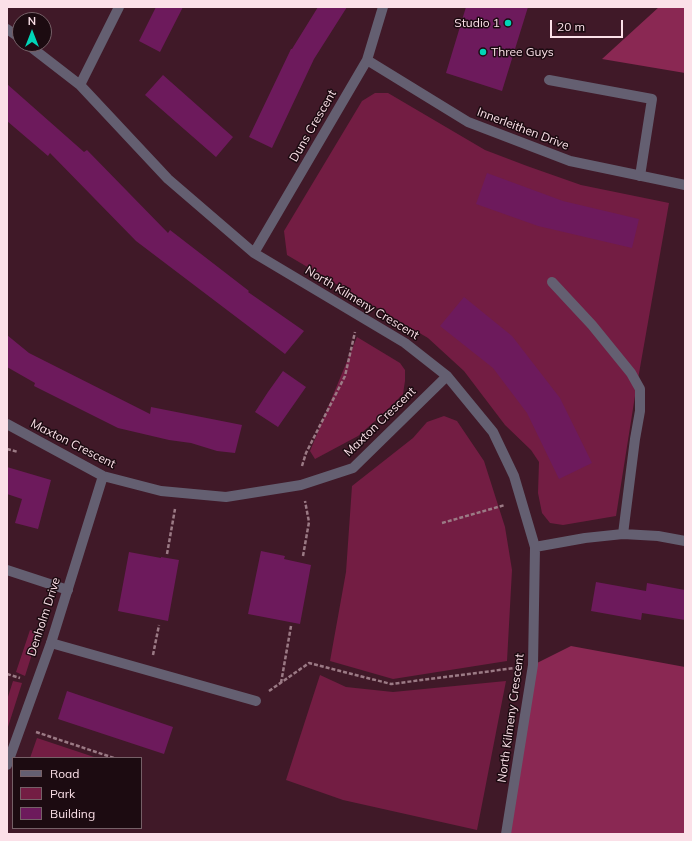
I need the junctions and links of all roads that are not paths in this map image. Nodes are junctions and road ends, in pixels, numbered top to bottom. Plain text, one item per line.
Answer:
1 (119, 7) edge
2 (383, 7) edge
3 (37, 52) edge
4 (367, 60) junction
5 (549, 80) dead end
6 (80, 85) junction
7 (640, 176) junction
8 (685, 185) edge
9 (254, 253) junction
10 (552, 282) dead end
11 (447, 376) junction
12 (7, 424) edge
13 (103, 476) junction
14 (623, 534) junction
15 (685, 541) edge
16 (535, 547) junction
17 (7, 570) edge
18 (68, 590) junction
19 (51, 643) junction
20 (256, 701) road end
21 (7, 766) edge
22 (506, 834) edge

1 - 6 street
2 - 4 street, Duns Crescent
3 - 6 street, North Kilmeny Crescent
4 - 7 street, Innerleithen Drive
4 - 9 street, Duns Crescent
5 - 7 street
6 - 9 street, North Kilmeny Crescent
7 - 8 street, Innerleithen Drive
9 - 11 street, North Kilmeny Crescent
10 - 14 street
11 - 13 street, Maxton Crescent
11 - 16 street, North Kilmeny Crescent
12 - 13 street, Maxton Crescent
13 - 18 street, Denholm Drive
14 - 15 street
14 - 16 street
16 - 22 street, North Kilmeny Crescent
17 - 18 street
18 - 19 street, Denholm Drive
19 - 20 street
19 - 21 street, Denholm Drive

